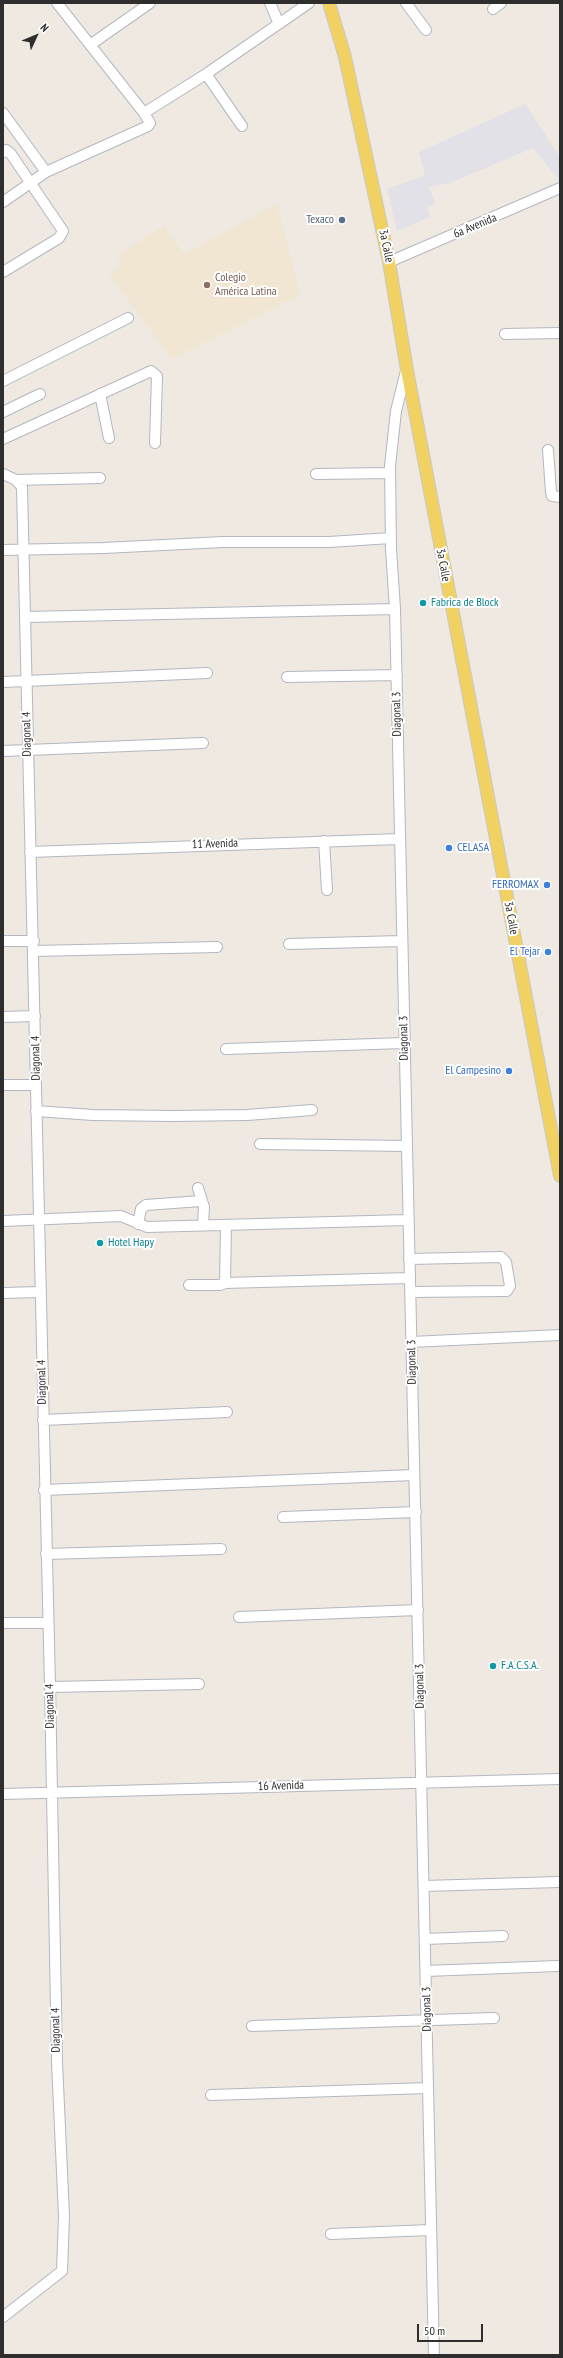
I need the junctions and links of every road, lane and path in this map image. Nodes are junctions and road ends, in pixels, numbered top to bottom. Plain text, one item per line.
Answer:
1 (58, 3) edge
2 (150, 3) edge
3 (270, 3) edge
4 (309, 3) edge
5 (329, 3) edge
6 (406, 3) edge
7 (278, 24) junction
8 (426, 30) dead end
9 (90, 45) junction
10 (206, 74) junction
11 (3, 113) edge
12 (144, 113) junction
13 (6, 123) edge
14 (242, 126) dead end
15 (3, 152) edge
16 (46, 172) junction
17 (30, 183) junction
18 (560, 188) edge
19 (3, 202) edge
20 (389, 262) junction
21 (3, 272) edge
22 (128, 318) dead end
23 (560, 333) edge
24 (505, 334) dead end
25 (407, 370) junction
26 (3, 381) edge
27 (40, 394) dead end
28 (100, 394) junction
29 (3, 412) edge
30 (109, 438) dead end
31 (3, 439) edge
32 (155, 443) dead end
33 (548, 450) dead end
34 (390, 472) junction
35 (3, 474) edge
36 (316, 474) dead end
37 (100, 478) dead end
38 (19, 484) junction
39 (560, 497) edge
40 (391, 538) junction
41 (3, 550) edge
42 (23, 550) junction
43 (395, 609) junction
44 (26, 617) junction
45 (207, 673) dead end
46 (397, 675) junction
47 (287, 677) dead end
48 (25, 681) junction
49 (3, 682) edge
50 (203, 743) dead end
51 (27, 750) junction
52 (3, 751) edge
53 (399, 840) junction
54 (324, 841) junction
55 (30, 852) junction
56 (327, 890) dead end
57 (3, 941) edge
58 (402, 941) junction
59 (289, 944) dead end
60 (34, 946) junction
61 (217, 947) dead end
62 (35, 1016) junction
63 (3, 1017) edge
64 (404, 1043) junction
65 (226, 1049) dead end
66 (3, 1085) edge
67 (36, 1085) junction
68 (312, 1110) dead end
69 (36, 1111) junction
70 (260, 1144) dead end
71 (406, 1146) junction
72 (560, 1176) edge
73 (198, 1188) dead end
74 (201, 1201) junction
75 (3, 1220) edge
76 (38, 1220) junction
77 (407, 1220) junction
78 (138, 1224) junction
79 (203, 1225) junction
80 (226, 1225) junction
81 (408, 1260) junction
82 (409, 1278) junction
83 (225, 1283) junction
84 (189, 1285) dead end
85 (40, 1292) junction
86 (410, 1292) junction
87 (3, 1293) edge
88 (560, 1335) edge
89 (411, 1342) junction
90 (227, 1412) dead end
91 (43, 1420) junction
92 (414, 1475) junction
93 (44, 1490) junction
94 (416, 1512) junction
95 (283, 1517) dead end
96 (221, 1550) dead end
97 (46, 1554) junction
98 (418, 1610) junction
99 (239, 1617) dead end
100 (3, 1623) edge
101 (48, 1624) junction
102 (199, 1684) dead end
103 (50, 1687) junction
104 (560, 1779) edge
105 (422, 1781) junction
106 (52, 1793) junction
107 (3, 1794) edge
108 (559, 1882) edge
109 (424, 1886) junction
110 (503, 1936) dead end
111 (425, 1939) junction
112 (557, 1966) dead end
113 (426, 1971) junction
114 (494, 2018) dead end
115 (427, 2021) junction
116 (252, 2026) dead end
117 (428, 2088) junction
118 (212, 2095) dead end
119 (430, 2230) junction
120 (331, 2234) dead end
121 (3, 2317) edge
122 (434, 2355) edge

1 - 9 street
2 - 9 street
3 - 7 street
4 - 7 street
5 - 20 main road, 3a Calle
6 - 8 street
7 - 10 street
9 - 12 street
10 - 12 street
10 - 14 street
11 - 13 street
12 - 16 street
13 - 16 street
15 - 17 street
16 - 17 street
17 - 19 street
17 - 21 street
18 - 20 street, 6a Avenida
20 - 25 main road, 3a Calle
22 - 26 street
23 - 24 street
25 - 34 street, Diagonal 3
25 - 72 main road, 3a Calle
27 - 29 street
28 - 30 street
28 - 31 street
28 - 32 street
33 - 39 street
34 - 36 street
34 - 40 street, Diagonal 3
35 - 38 street
37 - 38 street
38 - 42 street, Diagonal 4
40 - 42 street
40 - 43 street, Diagonal 3
41 - 42 street
42 - 44 street, Diagonal 4
43 - 44 street
43 - 46 street, Diagonal 3
44 - 48 street, Diagonal 4
45 - 48 street
46 - 47 street
46 - 53 street, Diagonal 3
48 - 49 street
48 - 51 street, Diagonal 4
50 - 51 street
51 - 52 street
51 - 55 street, Diagonal 4
53 - 54 street, 11 Avenida
53 - 58 street, Diagonal 3
54 - 55 street, 11 Avenida
54 - 56 street
55 - 60 street, Diagonal 4
57 - 60 street
58 - 59 street
58 - 64 street, Diagonal 3
60 - 61 street
60 - 62 street, Diagonal 4
62 - 63 street
62 - 67 street, Diagonal 4
64 - 65 street
64 - 71 street, Diagonal 3
66 - 67 street
67 - 69 street, Diagonal 4
68 - 69 street
69 - 76 street, Diagonal 4
70 - 71 street
71 - 77 street, Diagonal 3
73 - 74 street
74 - 78 street
74 - 79 street
75 - 76 street
76 - 78 street
76 - 85 street, Diagonal 4
77 - 80 street
77 - 81 street, Diagonal 3
78 - 79 street
79 - 80 street
80 - 83 street
81 - 82 street, Diagonal 3
81 - 86 street
82 - 83 street
82 - 86 street, Diagonal 3
83 - 84 street
85 - 87 street
85 - 91 street, Diagonal 4
86 - 89 street, Diagonal 3
88 - 89 street
89 - 92 street, Diagonal 3
90 - 91 street
91 - 93 street, Diagonal 4
92 - 93 street
92 - 94 street, Diagonal 3
93 - 97 street, Diagonal 4
94 - 95 street
94 - 98 street, Diagonal 3
96 - 97 street
97 - 101 street, Diagonal 4
98 - 99 street
98 - 105 street, Diagonal 3
100 - 101 street
101 - 103 street, Diagonal 4
102 - 103 street
103 - 106 street, Diagonal 4
104 - 105 street, 16 Avenida
105 - 106 street, 16 Avenida
105 - 109 street, Diagonal 3
106 - 107 street, 16 Avenida
106 - 121 street, Diagonal 4
108 - 109 street
109 - 111 street, Diagonal 3
110 - 111 street
111 - 113 street, Diagonal 3
112 - 113 street
113 - 115 street, Diagonal 3
114 - 115 street
115 - 116 street
115 - 117 street, Diagonal 3
117 - 118 street
117 - 119 street, Diagonal 3
119 - 120 street
119 - 122 street, Diagonal 3

